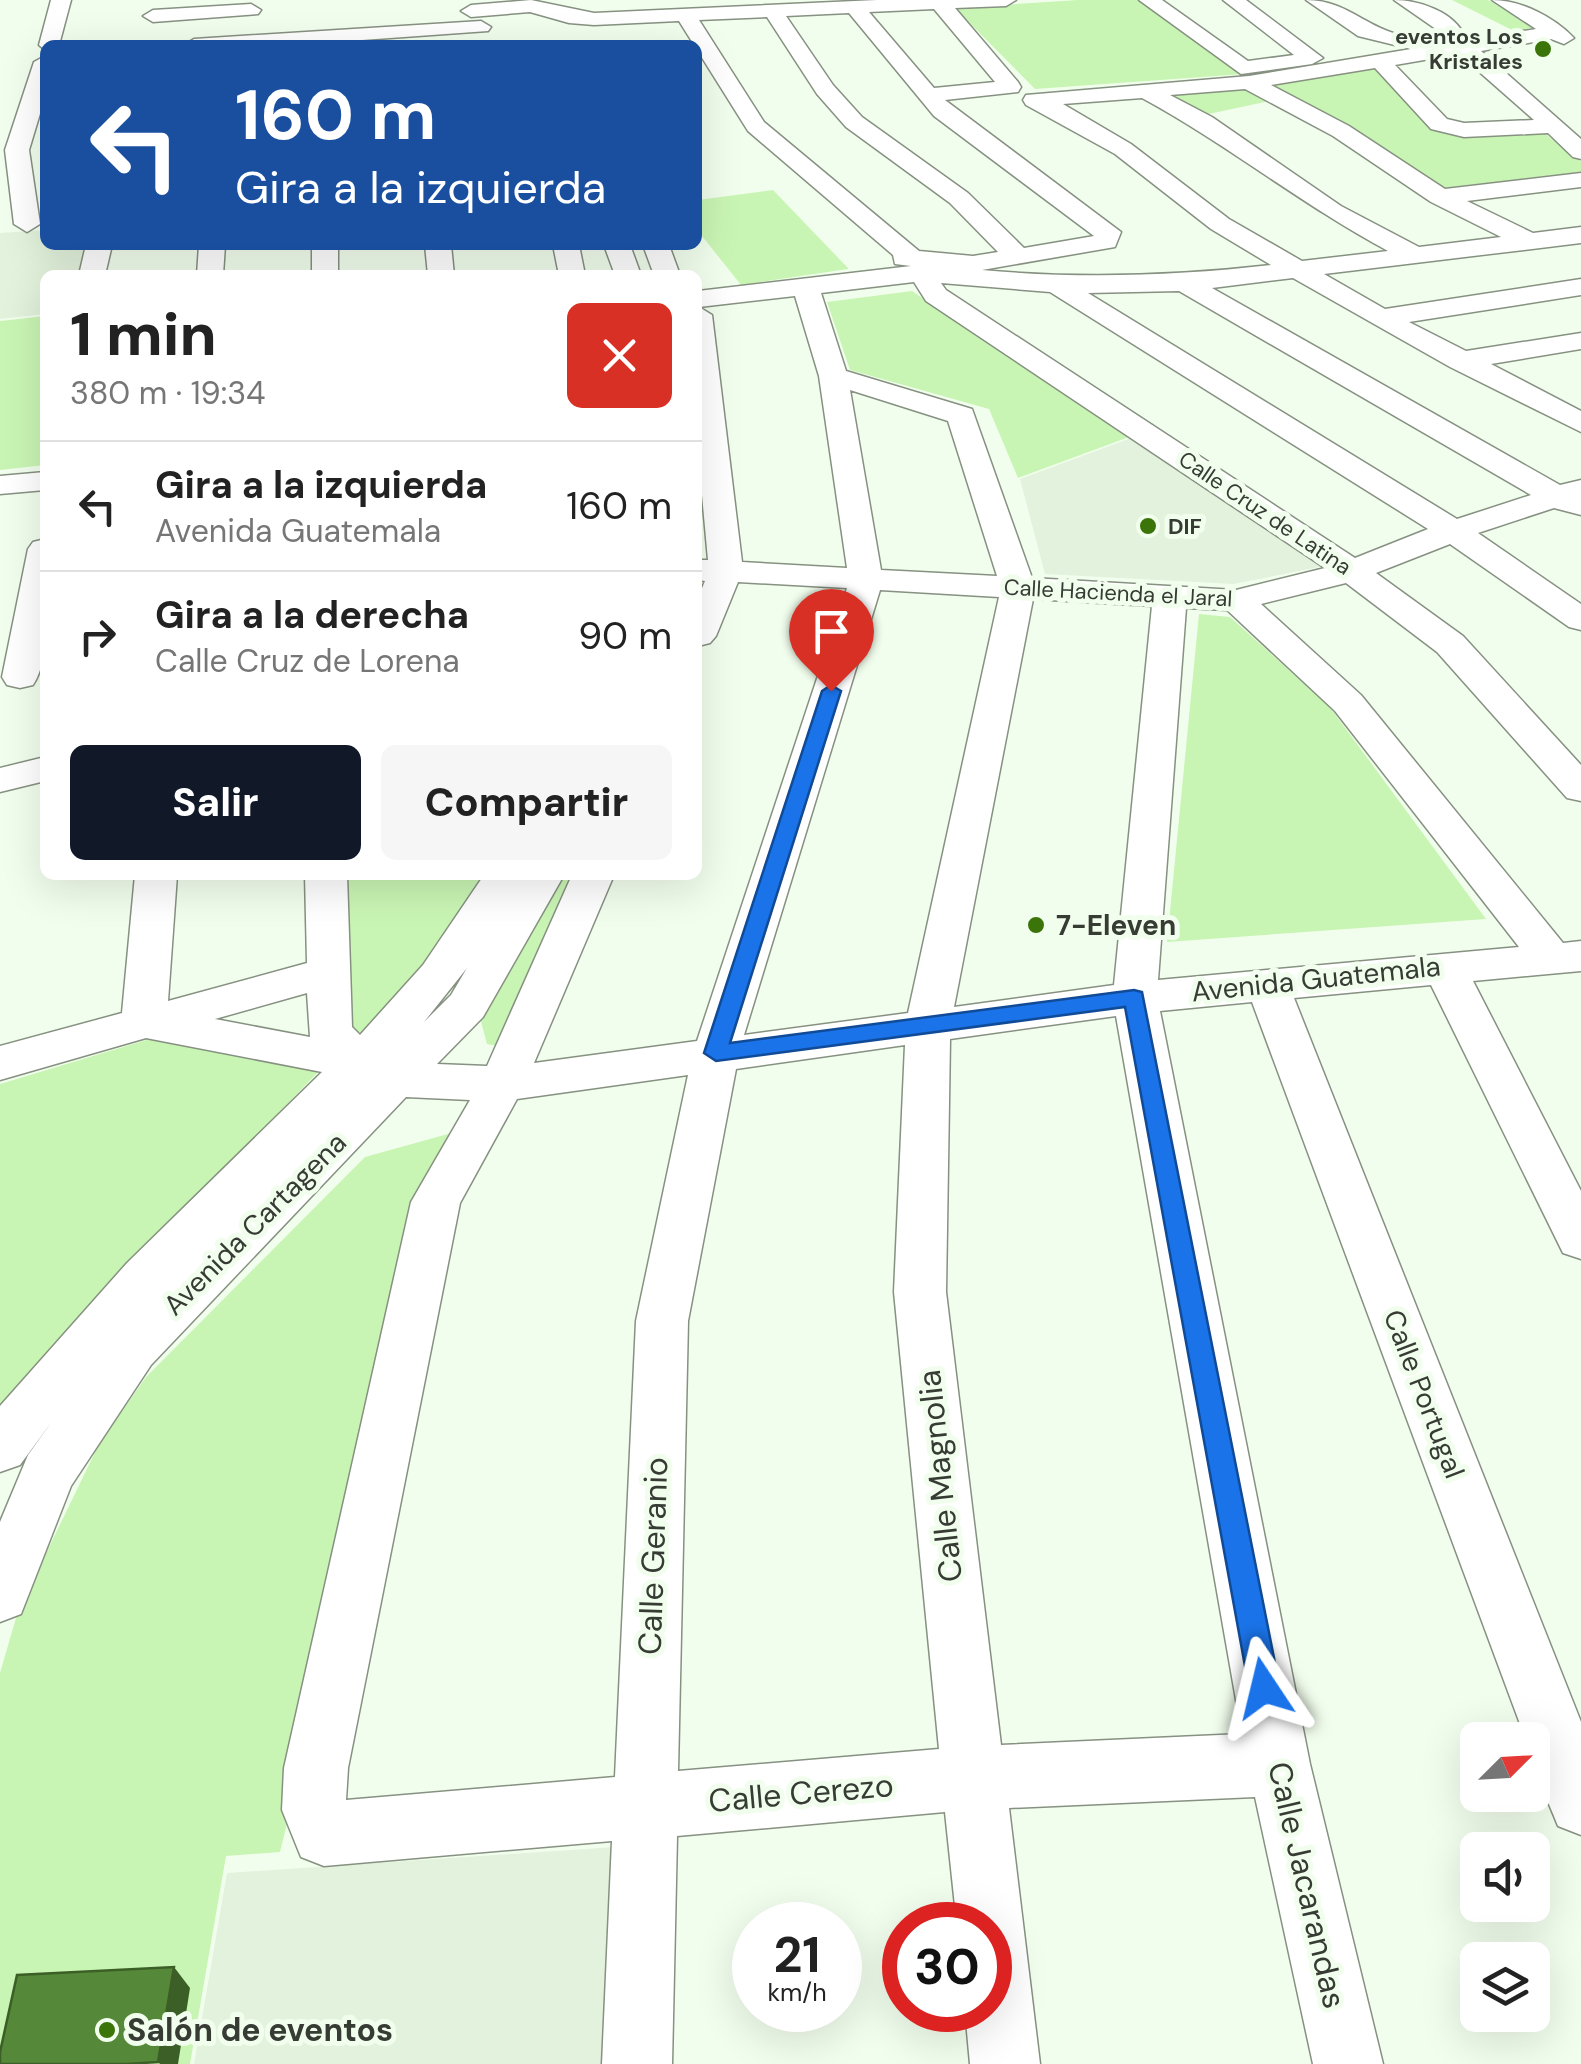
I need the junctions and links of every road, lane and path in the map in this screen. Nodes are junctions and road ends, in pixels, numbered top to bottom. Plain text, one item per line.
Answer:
1 (61, 0) edge
2 (1006, 0) edge
3 (1148, 0) edge
4 (1233, 0) edge
5 (1316, 0) edge
6 (1404, 0) edge
7 (1502, 0) edge
8 (1520, 0) edge
9 (981, 1) edge
10 (896, 3) edge
11 (810, 4) edge
12 (940, 4) junction
13 (542, 5) edge
14 (725, 6) edge
15 (854, 6) junction
16 (267, 10) dead end
17 (772, 10) junction
18 (649, 13) edge
19 (153, 15) edge
20 (686, 16) junction
21 (484, 17) edge
22 (1581, 20) edge
23 (1549, 25) junction
24 (51, 40) edge
25 (246, 40) edge
26 (701, 40) edge
27 (702, 41) edge
28 (1464, 48) junction
29 (1581, 50) edge
30 (1378, 60) junction
31 (1249, 75) junction
32 (34, 89) edge
33 (1148, 92) junction
34 (928, 95) junction
35 (1040, 100) junction
36 (1012, 101) dead end
37 (1550, 126) junction
38 (1581, 152) edge
39 (1581, 180) edge
40 (1440, 196) junction
41 (36, 224) edge
42 (0, 226) edge
43 (1581, 235) edge
44 (1520, 242) junction
45 (1132, 254) dead end
46 (1419, 256) junction
47 (1019, 258) junction
48 (926, 272) junction
49 (1301, 272) junction
50 (1581, 278) edge
51 (1184, 283) junction
52 (1057, 284) junction
53 (1581, 288) edge
54 (806, 290) junction
55 (702, 299) edge
56 (702, 311) edge
57 (1381, 318) junction
58 (1581, 341) edge
59 (1460, 361) junction
60 (833, 376) junction
61 (702, 386) edge
62 (1574, 414) edge
63 (40, 481) edge
64 (0, 485) edge
65 (1574, 498) edge
66 (1453, 532) junction
67 (712, 571) edge
68 (1352, 571) junction
69 (40, 577) edge
70 (866, 582) junction
71 (1018, 588) junction
72 (1170, 598) junction
73 (1236, 600) junction
74 (702, 617) edge
75 (1581, 620) edge
76 (22, 677) edge
77 (40, 770) edge
78 (0, 781) edge
79 (1581, 789) edge
80 (156, 880) edge
81 (326, 880) edge
82 (502, 880) edge
83 (539, 880) edge
84 (591, 880) edge
85 (1566, 957) edge
86 (1443, 966) junction
87 (328, 972) junction
88 (1267, 985) junction
89 (1134, 998) junction
90 (144, 1022) junction
91 (928, 1025) junction
92 (716, 1053) junction
93 (0, 1063) edge
94 (379, 1072) junction
95 (502, 1084) junction
96 (1581, 1239) edge
97 (0, 1448) edge
98 (0, 1594) edge
99 (1279, 1764) junction
100 (974, 1778) junction
101 (1581, 1804) edge
102 (643, 1807) junction
103 (987, 1902) edge
104 (1002, 2032) edge
105 (637, 2064) edge
106 (1006, 2064) edge
107 (1348, 2064) edge

1 - 24 street
2 - 9 street
3 - 31 street
4 - 31 street
5 - 6 street
7 - 23 street
8 - 23 street
9 - 12 street
10 - 12 street
10 - 15 street
11 - 15 street
11 - 17 street
12 - 34 street
13 - 18 street
13 - 21 street
14 - 17 street
14 - 20 street
15 - 34 street
16 - 19 street
17 - 47 street
18 - 20 street
20 - 26 street, Calle Cruz de Latina
21 - 25 street
22 - 23 street
23 - 28 street
23 - 29 street
27 - 48 street, Calle Cruz de Latina
28 - 30 street
28 - 37 street
30 - 31 street
30 - 37 street
31 - 33 street
31 - 40 street
32 - 41 street
33 - 35 street
33 - 46 street
34 - 47 street
35 - 36 street
35 - 49 street
37 - 38 street
39 - 40 street
40 - 44 street
41 - 42 street
43 - 44 street
44 - 46 street
44 - 50 street
45 - 51 street
46 - 49 street
47 - 48 street
48 - 52 street
48 - 54 street
48 - 68 street, Calle Cruz de Latina
49 - 51 street
49 - 57 street
51 - 52 street
51 - 65 street
52 - 66 street
53 - 57 street
54 - 55 street
54 - 56 street
54 - 60 street
57 - 59 street
58 - 59 street
59 - 62 street
60 - 70 street
60 - 71 street
61 - 67 street
63 - 64 street
65 - 66 street, Calle Hacienda el Jaral
66 - 68 street, Calle Hacienda el Jaral
66 - 75 street
67 - 70 street, Calle Hacienda el Jaral
67 - 74 street
68 - 73 street, Calle Hacienda el Jaral
68 - 79 street, Calle Cruz de Latina
69 - 76 street
70 - 71 street, Calle Hacienda el Jaral
70 - 92 street, Calle Geranio
71 - 72 street, Calle Hacienda el Jaral
71 - 91 street, Calle Magnolia
72 - 73 street, Calle Hacienda el Jaral
72 - 89 street, Calle Jacarandas
73 - 85 street
77 - 78 street
80 - 90 street
81 - 87 street
82 - 94 street, Avenida Cartagena
83 - 94 street, Avenida Cartagena
84 - 95 street
85 - 86 street, Avenida Guatemala
86 - 88 street, Avenida Guatemala
86 - 96 street
87 - 90 street
87 - 94 street
88 - 89 street, Avenida Guatemala
88 - 101 street, Calle Portugal
89 - 91 street, Avenida Guatemala
89 - 99 street, Calle Jacarandas
90 - 93 street
90 - 94 street, Avenida Guatemala
91 - 92 street, Avenida Guatemala
91 - 100 street, Calle Magnolia
92 - 95 street, Avenida Guatemala
92 - 102 street, Calle Geranio
94 - 95 street, Avenida Guatemala
94 - 97 street, Avenida Cartagena
94 - 98 street, Avenida Cartagena
95 - 102 street, Calle Cerezo
99 - 100 street, Calle Cerezo
99 - 107 street, Calle Jacarandas
100 - 102 street, Calle Cerezo
100 - 103 street, Calle Magnolia
102 - 105 street, Calle Geranio
104 - 106 street, Calle Magnolia

